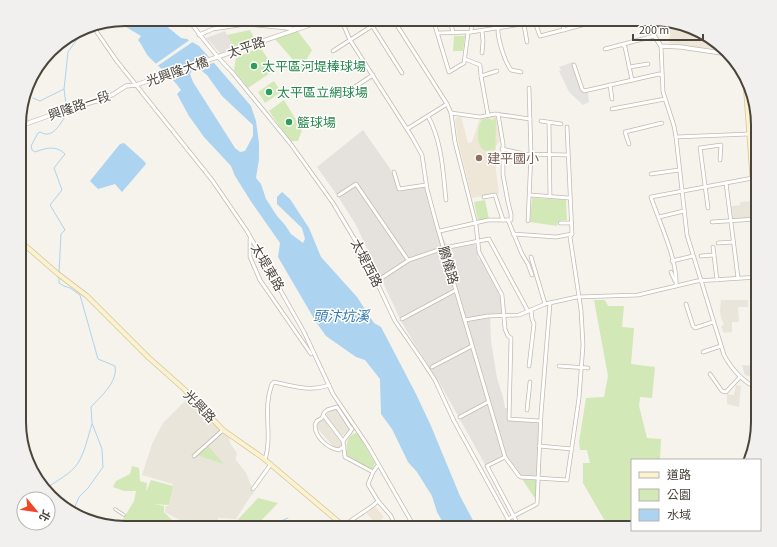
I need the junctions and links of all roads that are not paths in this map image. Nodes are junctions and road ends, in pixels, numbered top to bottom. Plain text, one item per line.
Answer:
1 (193, 26) edge
2 (233, 26) edge
3 (266, 26) edge
4 (295, 26) edge
5 (306, 26) edge
6 (344, 26) edge
7 (372, 26) joint
8 (397, 26) edge
9 (436, 26) edge
10 (452, 26) edge
11 (470, 26) edge
12 (512, 26) edge
13 (524, 26) edge
14 (536, 26) edge
15 (563, 26) edge
16 (576, 26) edge
17 (648, 26) edge
18 (499, 28) junction
19 (297, 29) junction
20 (96, 30) edge
21 (564, 30) junction
22 (482, 31) junction
23 (469, 32) junction
24 (438, 33) junction
25 (453, 33) junction
26 (199, 35) junction
27 (654, 36) junction
28 (350, 40) junction
29 (528, 42) dead end
30 (623, 44) junction
31 (661, 46) junction
32 (605, 49) dead end
33 (333, 51) dead end
34 (482, 53) dead end
35 (720, 53) edge
36 (218, 57) junction
37 (465, 59) junction
38 (648, 64) dead end
39 (574, 65) dead end
40 (629, 67) junction
41 (497, 71) dead end
42 (521, 72) dead end
43 (402, 74) dead end
44 (373, 75) junction
45 (662, 75) junction
46 (482, 76) junction
47 (632, 80) junction
48 (136, 85) junction
49 (610, 85) junction
50 (529, 88) dead end
51 (344, 94) dead end
52 (747, 97) edge
53 (612, 99) dead end
54 (665, 99) junction
55 (447, 104) junction
56 (612, 109) dead end
57 (451, 113) junction
58 (498, 114) junction
59 (488, 115) junction
60 (428, 116) junction
61 (530, 119) junction
62 (541, 121) dead end
63 (550, 122) junction
64 (26, 124) edge
65 (561, 124) dead end
66 (662, 124) dead end
67 (567, 127) dead end
68 (407, 129) junction
69 (749, 134) junction
70 (676, 138) junction
71 (629, 144) dead end
72 (751, 147) edge
73 (502, 149) junction
74 (531, 154) junction
75 (550, 154) junction
76 (568, 155) junction
77 (720, 160) dead end
78 (679, 170) junction
79 (394, 172) dead end
80 (651, 174) dead end
81 (751, 179) edge
82 (726, 183) junction
83 (426, 184) junction
84 (705, 187) junction
85 (682, 191) junction
86 (339, 195) dead end
87 (530, 195) junction
88 (484, 197) dead end
89 (550, 197) junction
90 (569, 198) junction
91 (446, 200) dead end
92 (708, 208) dead end
93 (684, 211) junction
94 (659, 217) junction
95 (751, 219) edge
96 (503, 220) junction
97 (510, 220) junction
98 (528, 221) dead end
99 (730, 221) junction
100 (712, 222) dead end
101 (476, 223) junction
102 (560, 223) dead end
103 (571, 223) junction
104 (440, 231) junction
105 (514, 234) junction
106 (572, 234) junction
107 (250, 239) dead end
108 (478, 240) junction
109 (733, 242) junction
110 (718, 243) dead end
111 (26, 246) edge
112 (444, 248) junction
113 (713, 248) dead end
114 (714, 255) junction
115 (693, 256) junction
116 (701, 256) dead end
117 (531, 257) dead end
118 (408, 260) junction
119 (672, 261) junction
120 (534, 266) junction
121 (529, 268) junction
122 (671, 272) dead end
123 (532, 275) dead end
124 (383, 277) dead end
125 (751, 277) edge
126 (738, 278) junction
127 (717, 280) junction
128 (701, 281) junction
129 (676, 284) junction
130 (456, 290) junction
131 (579, 297) junction
132 (550, 303) junction
133 (545, 304) junction
134 (686, 304) dead end
135 (530, 310) junction
136 (504, 315) junction
137 (402, 319) dead end
138 (465, 320) junction
139 (713, 322) junction
140 (472, 346) junction
141 (721, 346) junction
142 (703, 352) dead end
143 (311, 354) dead end
144 (529, 366) dead end
145 (559, 366) dead end
146 (432, 368) dead end
147 (581, 368) junction
148 (588, 368) dead end
149 (710, 374) dead end
150 (740, 377) junction
151 (530, 382) dead end
152 (751, 384) edge
153 (329, 385) junction
154 (488, 402) junction
155 (527, 410) dead end
156 (324, 416) junction
157 (460, 417) dead end
158 (540, 421) junction
159 (223, 430) junction
160 (350, 432) junction
161 (358, 433) junction
162 (343, 441) junction
163 (344, 446) junction
164 (539, 446) junction
165 (572, 449) junction
166 (194, 456) dead end
167 (505, 457) junction
168 (265, 460) junction
169 (271, 464) junction
170 (378, 465) junction
171 (373, 472) junction
172 (538, 479) junction
173 (253, 489) dead end
174 (378, 501) junction
175 (115, 509) dead end
176 (124, 515) dead end
177 (513, 516) junction
178 (508, 519) joint
179 (338, 521) edge
180 (350, 521) edge
181 (393, 521) edge
182 (411, 521) edge
183 (516, 521) edge

1 - 26 street, 太堤西路
2 - 26 street, 太平路
3 - 19 street, 太平路
4 - 19 street
5 - 19 street, 太平路
6 - 28 street, 鵬儀路
7 - 28 street
7 - 43 street
8 - 55 street
9 - 24 street
10 - 25 street
11 - 23 street
12 - 18 street
13 - 29 street
14 - 21 street
15 - 21 street
16 - 21 street
17 - 27 street
18 - 22 street
18 - 42 street
19 - 36 street, 太平路
20 - 48 street, 太堤東路
22 - 23 street
22 - 34 street
23 - 25 street
23 - 37 street
24 - 25 street
24 - 37 street
26 - 36 street, 太堤西路
27 - 30 street
27 - 31 street
28 - 33 street
28 - 44 street, 鵬儀路
30 - 32 street
30 - 40 street
31 - 35 street
31 - 45 street
36 - 48 street, 光興隆大橋
36 - 178 street, 太堤西路
37 - 46 street
38 - 40 street
39 - 49 street
40 - 47 street
41 - 46 street
44 - 51 street
44 - 68 street, 鵬儀路
45 - 47 street
45 - 54 street
46 - 59 street
47 - 49 street
48 - 64 street, 興隆路一段
48 - 153 street, 太堤東路
49 - 53 street
50 - 61 street
52 - 69 main road
54 - 56 street
54 - 70 street
55 - 57 street
55 - 60 street
57 - 59 street
57 - 101 street
58 - 59 street
58 - 61 street
58 - 73 street
60 - 68 street
60 - 91 street
61 - 74 street
62 - 63 street
63 - 65 street
63 - 75 street
66 - 71 street
67 - 76 street
68 - 83 street, 鵬儀路
69 - 70 street
69 - 72 main road
70 - 78 street
73 - 74 street
73 - 97 street
74 - 75 street
74 - 87 street
75 - 76 street
75 - 89 street
76 - 90 street
77 - 84 street
78 - 80 street
78 - 85 street
79 - 83 street
81 - 82 street
82 - 84 street
82 - 99 street
83 - 104 street, 鵬儀路
84 - 85 street
84 - 92 street
85 - 93 street
85 - 94 street
86 - 118 street
87 - 89 street
87 - 98 street
88 - 96 street
89 - 90 street
90 - 103 street
93 - 94 street
93 - 115 street
94 - 119 street
95 - 99 street
96 - 97 street
96 - 101 street
97 - 105 street
99 - 100 street
99 - 109 street
101 - 104 street
101 - 108 street
102 - 103 street
103 - 106 street
104 - 112 street, 鵬儀路
105 - 106 street
105 - 121 street
106 - 131 street
107 - 143 street
108 - 112 street
108 - 135 street
108 - 136 street
109 - 110 street
109 - 126 street
111 - 159 main road, 光興路
112 - 118 street
112 - 130 street, 鵬儀路
113 - 114 street
114 - 116 street
114 - 127 street
115 - 119 street
115 - 128 street
117 - 120 street
118 - 124 street
119 - 129 street
120 - 121 street
120 - 133 street
121 - 123 street
122 - 129 street
125 - 126 street
126 - 127 street
127 - 128 street
128 - 129 street
128 - 139 street
129 - 131 street
130 - 137 street
130 - 138 street, 鵬儀路
131 - 132 street
131 - 147 street
132 - 133 street
132 - 158 street
133 - 135 street
134 - 139 street
135 - 136 street
135 - 144 street
136 - 138 street
136 - 158 street
138 - 140 street, 鵬儀路
139 - 141 street
140 - 146 street
140 - 154 street, 鵬儀路
141 - 142 street
141 - 150 street
145 - 147 street
147 - 148 street
147 - 165 street
149 - 150 street
150 - 152 street
151 - 155 street
153 - 161 street, 太堤東路
153 - 168 street
154 - 157 street
154 - 167 street, 鵬儀路
156 - 160 street
156 - 162 street
156 - 163 street
158 - 164 street
159 - 166 street
159 - 168 main road, 光興路
160 - 161 street
160 - 162 street
161 - 170 street, 太堤東路
162 - 163 street
163 - 171 street
164 - 165 street
164 - 172 street
165 - 172 street, 鵬儀路
167 - 172 street, 鵬儀路
167 - 177 street
168 - 169 main road, 光興路
169 - 173 street
169 - 179 main road, 光興路
170 - 171 street
170 - 182 street, 太堤東路
171 - 174 street
172 - 177 street
174 - 180 street
174 - 181 street
175 - 176 street
177 - 178 street
177 - 183 street

